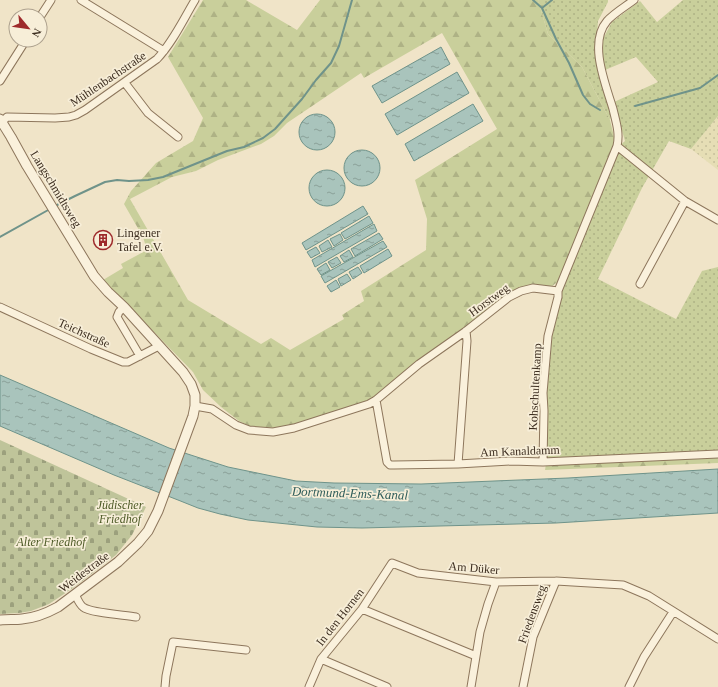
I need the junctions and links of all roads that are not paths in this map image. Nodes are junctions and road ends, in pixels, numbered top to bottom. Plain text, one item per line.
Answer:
1 (81, 0) edge
2 (195, 0) edge
3 (634, 0) edge
4 (21, 48) edge
5 (164, 51) junction
6 (0, 81) edge
7 (125, 83) junction
8 (1, 120) edge
9 (178, 137) dead end
10 (617, 146) junction
11 (685, 201) junction
12 (718, 220) edge
13 (640, 284) dead end
14 (558, 291) junction
15 (0, 307) edge
16 (124, 307) junction
17 (466, 331) junction
18 (159, 346) junction
19 (140, 356) junction
20 (376, 400) junction
21 (195, 406) junction
22 (185, 438) joint
23 (718, 454) edge
24 (543, 462) junction
25 (458, 464) junction
26 (392, 563) joint
27 (556, 581) junction
28 (496, 582) junction
29 (75, 594) junction
30 (362, 608) junction
31 (673, 612) junction
32 (136, 617) dead end
33 (0, 620) edge
34 (718, 640) edge
35 (246, 650) dead end
36 (476, 656) junction
37 (321, 659) junction
38 (165, 687) edge
39 (309, 687) edge
40 (387, 687) edge
41 (471, 687) edge
42 (523, 687) edge
43 (629, 687) edge

1 - 5 street
2 - 5 street, Mühlenbachstraße
3 - 10 street
4 - 6 street
5 - 7 street, Mühlenbachstraße
7 - 8 street, Mühlenbachstraße
7 - 9 street
8 - 16 street, Langschmidtsweg
10 - 11 street
10 - 14 street
11 - 12 street
11 - 13 street
14 - 17 street, Horstweg
14 - 24 street, Kohschultenkamp
15 - 19 street, Teichstraße
16 - 18 street, Langschmidtsweg
16 - 19 street
17 - 20 street, Horstweg
17 - 25 street
18 - 19 street, Teichstraße
18 - 21 street, Langschmidtsweg
20 - 21 street, Horstweg
20 - 25 street, Am Kanaldamm
21 - 22 street, Langschmidtsweg
22 - 29 street, Weidestraße
23 - 24 street, Am Kanaldamm
24 - 25 street, Am Kanaldamm
26 - 28 street, Am Düker
26 - 30 street, In den Hornen
27 - 28 street, Am Düker
27 - 31 street, Friedensweg
27 - 42 street, Friedensweg
28 - 36 street
29 - 32 street
29 - 33 street, Weidestraße
30 - 36 street
30 - 37 street, In den Hornen
31 - 34 street, Friedensweg
31 - 43 street
35 - 38 street
36 - 41 street
37 - 39 street, In den Hornen
37 - 40 street

